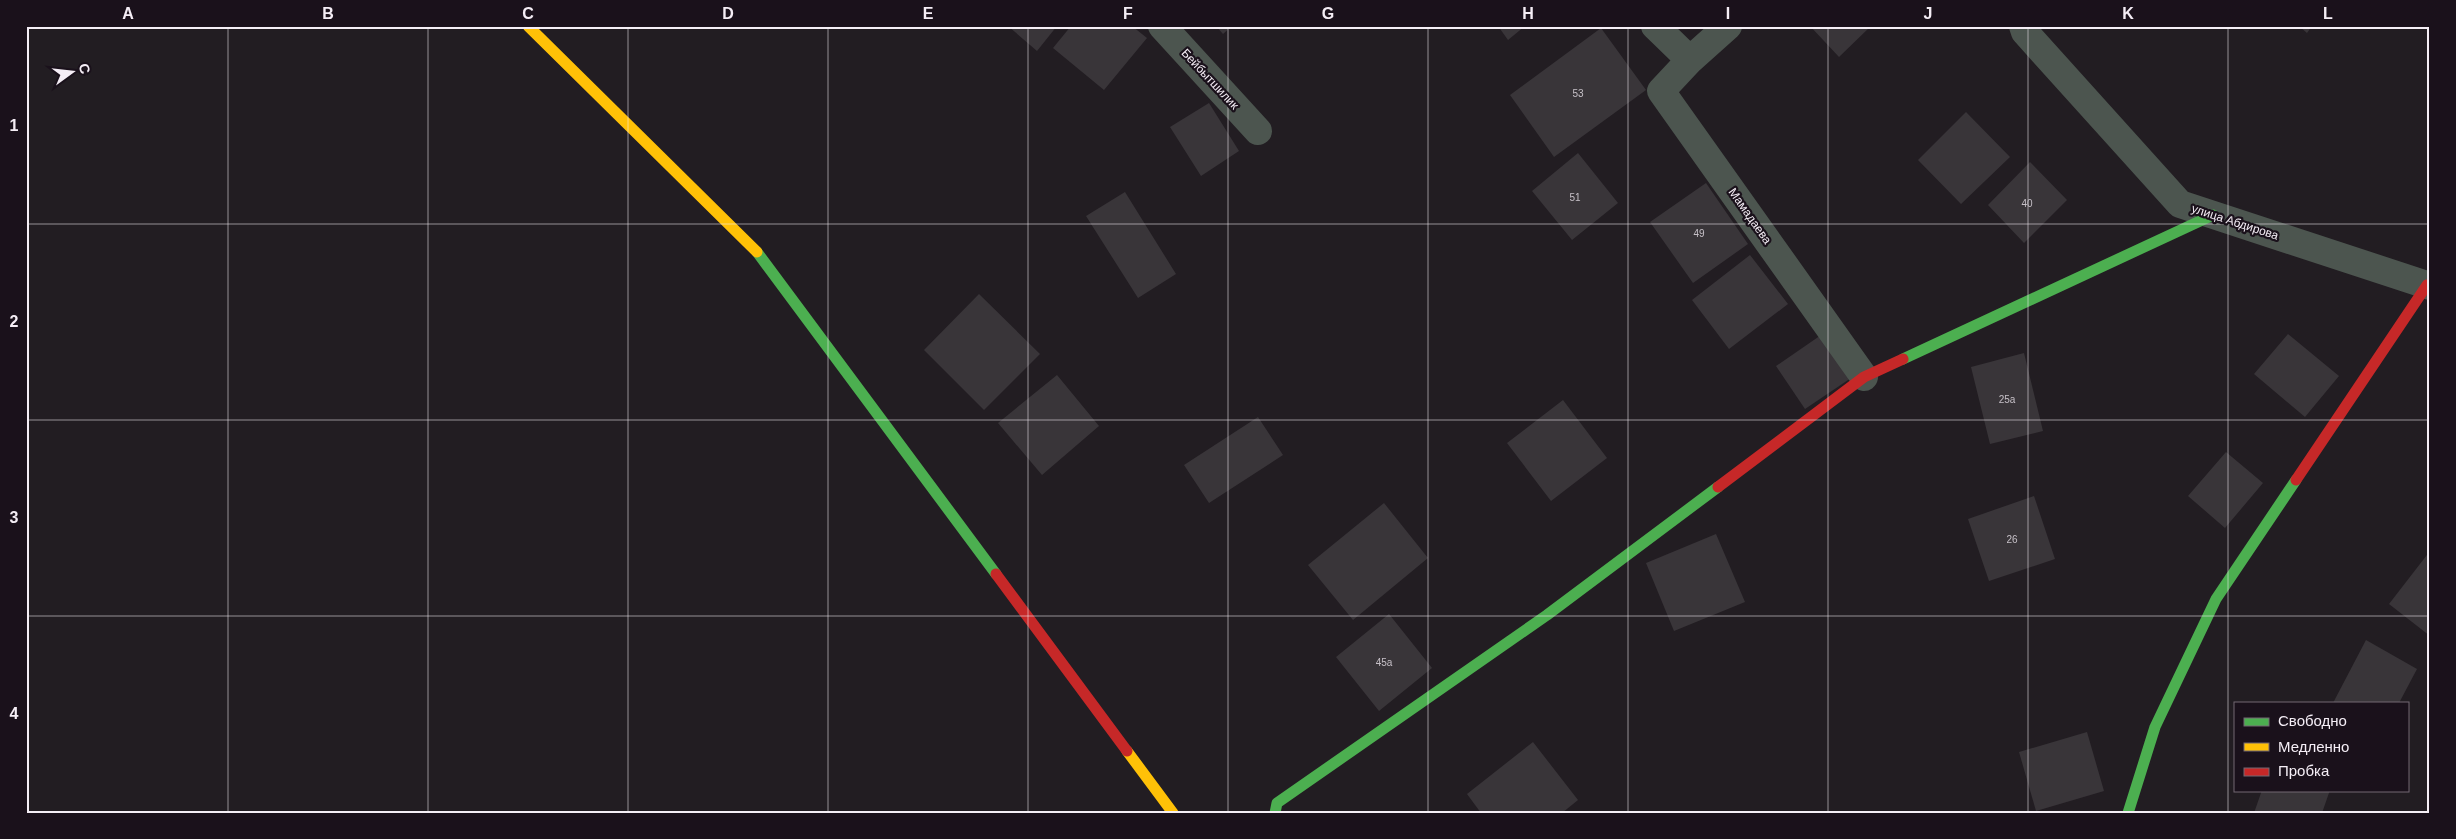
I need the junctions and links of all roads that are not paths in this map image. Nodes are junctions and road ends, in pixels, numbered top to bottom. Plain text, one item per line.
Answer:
1 (528, 26) edge
2 (1162, 26) edge
3 (1654, 26) edge
4 (1728, 26) edge
5 (2024, 26) edge
6 (1690, 60) junction
7 (1258, 131) dead end
8 (2213, 215) junction
9 (2428, 286) edge
10 (1864, 377) junction
11 (1173, 813) edge
12 (1275, 813) edge
13 (2128, 813) edge

1 - 11 street
2 - 7 street, Бейбытшилик
3 - 6 street
4 - 6 street, Мамадаева
5 - 8 street, улица Абдирова
6 - 10 street, Мамадаева
8 - 9 street, улица Абдирова
8 - 10 street
9 - 13 street
10 - 12 street

